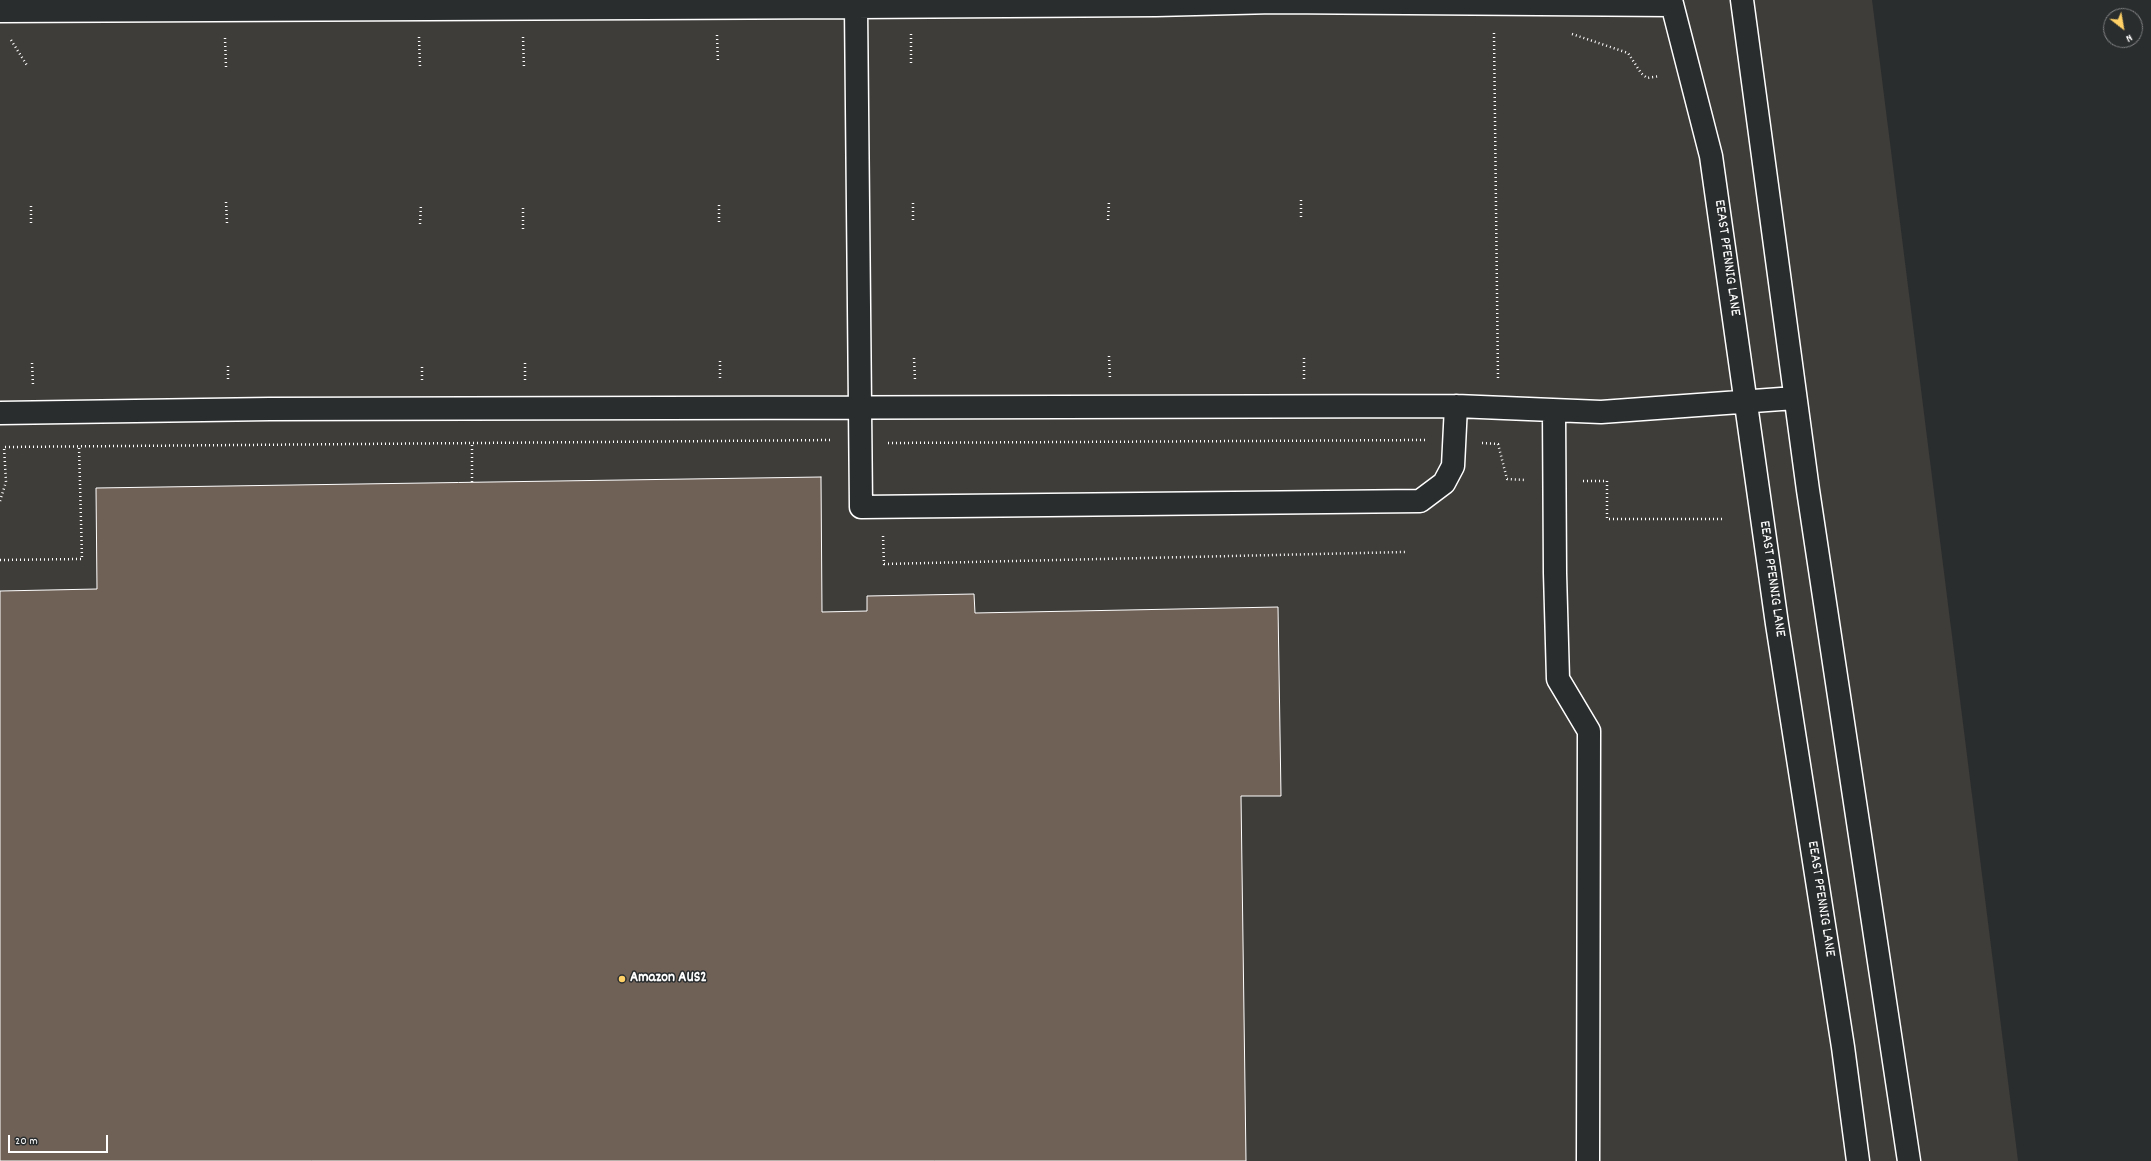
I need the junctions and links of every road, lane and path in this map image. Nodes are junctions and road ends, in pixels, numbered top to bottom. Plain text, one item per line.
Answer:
1 (1742, 0) edge
2 (1672, 2) edge
3 (856, 4) edge
4 (0, 11) edge
5 (1501, 32) dead end
6 (1565, 32) dead end
7 (717, 33) dead end
8 (523, 34) dead end
9 (911, 34) dead end
10 (419, 36) dead end
11 (225, 38) dead end
12 (11, 40) dead end
13 (718, 63) dead end
14 (911, 63) dead end
15 (28, 67) dead end
16 (226, 67) dead end
17 (420, 67) dead end
18 (524, 68) dead end
19 (1660, 76) dead end
20 (1301, 200) dead end
21 (1108, 201) dead end
22 (226, 202) dead end
23 (719, 203) dead end
24 (913, 203) dead end
25 (421, 204) dead end
26 (523, 205) dead end
27 (31, 206) dead end
28 (1301, 219) dead end
29 (1108, 220) dead end
30 (913, 221) dead end
31 (719, 222) dead end
32 (227, 223) dead end
33 (420, 224) dead end
34 (31, 226) dead end
35 (523, 229) dead end
36 (1109, 356) dead end
37 (1304, 357) dead end
38 (914, 358) dead end
39 (525, 362) dead end
40 (32, 364) dead end
41 (915, 382) dead end
42 (525, 384) dead end
43 (1498, 384) dead end
44 (1304, 385) dead end
45 (1110, 386) dead end
46 (33, 387) dead end
47 (1795, 398) junction
48 (1746, 401) junction
49 (1456, 406) junction
50 (859, 407) junction
51 (1554, 410) junction
52 (0, 412) edge
53 (1429, 440) dead end
54 (837, 442) dead end
55 (472, 443) junction
56 (888, 443) dead end
57 (1482, 443) dead end
58 (79, 446) junction
59 (1529, 480) dead end
60 (1578, 481) dead end
61 (472, 482) dead end
62 (0, 501) edge
63 (1723, 519) dead end
64 (883, 534) dead end
65 (1405, 552) dead end
66 (0, 560) edge
67 (1588, 1161) edge
68 (1858, 1161) edge
69 (1909, 1161) edge

1 - 47 lane
2 - 3 lane
2 - 48 lane, EEAST PFENNIG LANE
3 - 4 lane
3 - 50 lane
5 - 43 path
6 - 19 path
7 - 13 path
8 - 18 path
9 - 14 path
10 - 17 path
11 - 16 path
12 - 15 path
20 - 28 path
21 - 29 path
22 - 32 path
23 - 31 path
24 - 30 path
25 - 33 path
26 - 35 path
27 - 34 path
36 - 45 path
37 - 44 path
38 - 41 path
39 - 42 path
40 - 46 path
47 - 48 lane
47 - 69 lane
48 - 51 lane
48 - 68 lane, EEAST PFENNIG LANE
49 - 50 lane
49 - 50 lane
49 - 51 lane
50 - 52 lane
51 - 67 lane
53 - 56 path
54 - 55 path
55 - 58 path
55 - 61 path
57 - 59 path
58 - 62 path
58 - 66 path
60 - 63 path
64 - 65 path

